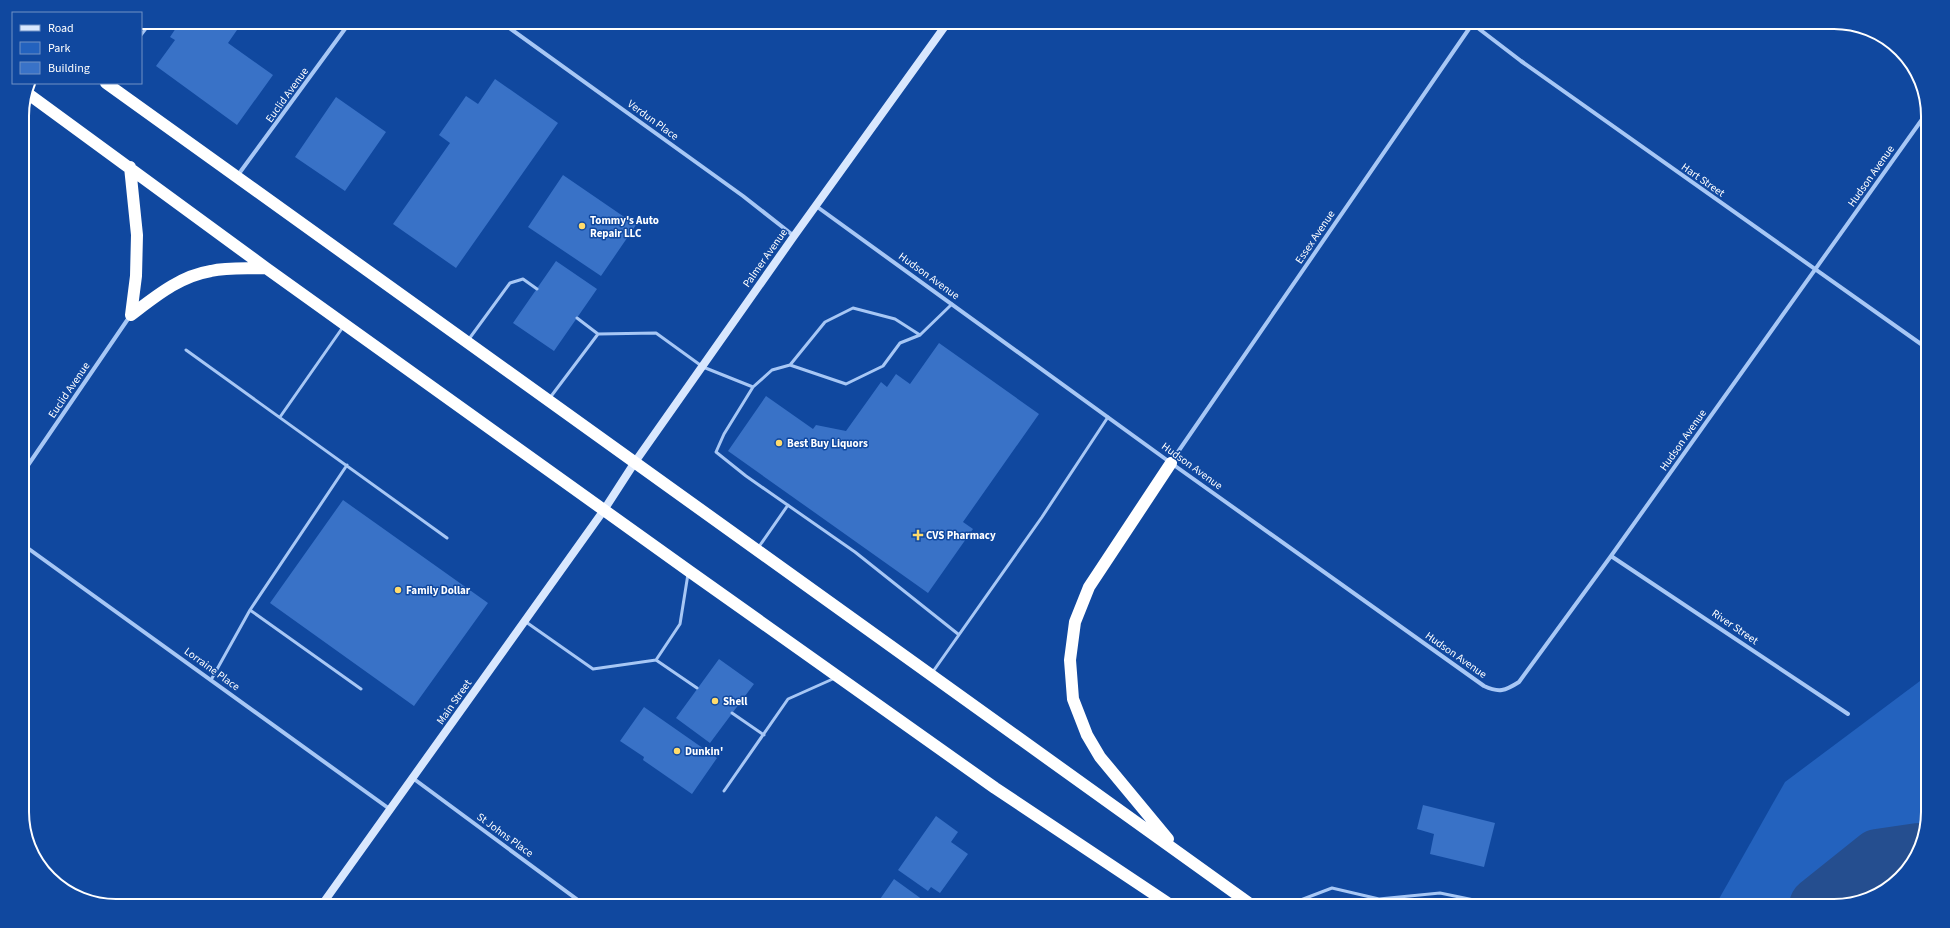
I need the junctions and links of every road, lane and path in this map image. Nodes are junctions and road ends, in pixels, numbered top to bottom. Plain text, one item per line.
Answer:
1 (345, 29) edge
2 (511, 29) edge
3 (943, 29) edge
4 (1467, 29) edge
5 (1481, 29) edge
6 (107, 84) edge
7 (31, 96) edge
8 (1921, 121) edge
9 (130, 167) junction
10 (237, 177) junction
11 (816, 206) junction
12 (794, 236) junction
13 (266, 268) junction
14 (1815, 270) junction
15 (537, 289) dead end
16 (952, 304) junction
17 (131, 315) junction
18 (577, 318) dead end
19 (345, 325) junction
20 (598, 334) junction
21 (920, 335) junction
22 (467, 342) junction
23 (1921, 344) edge
24 (186, 350) dead end
25 (790, 365) junction
26 (703, 366) junction
27 (753, 387) junction
28 (548, 400) junction
29 (280, 417) junction
30 (1108, 417) junction
31 (635, 462) junction
32 (1171, 463) junction
33 (29, 464) edge
34 (346, 465) junction
35 (788, 505) junction
36 (604, 510) junction
37 (448, 538) dead end
38 (29, 549) edge
39 (756, 550) junction
40 (1611, 556) junction
41 (689, 571) junction
42 (250, 610) junction
43 (525, 621) junction
44 (958, 634) junction
45 (656, 660) junction
46 (931, 675) junction
47 (838, 676) junction
48 (211, 680) junction
49 (697, 688) dead end
50 (361, 689) dead end
51 (732, 713) dead end
52 (1848, 714) dead end
53 (764, 735) junction
54 (414, 779) junction
55 (724, 791) dead end
56 (391, 810) junction
57 (1178, 853) junction
58 (326, 899) edge
59 (577, 899) edge
60 (1162, 899) edge
61 (1243, 899) edge
62 (1303, 899) edge
63 (1379, 899) joint
64 (1469, 899) edge

1 - 10 street, Euclid Avenue
2 - 12 street, Verdun Place
3 - 11 street, Palmer Avenue
4 - 32 street, Essex Avenue
5 - 14 street, Hart Street
6 - 10 highway
7 - 9 highway
8 - 14 street, Hudson Avenue
9 - 13 highway
9 - 17 highway
10 - 22 highway
11 - 12 street, Palmer Avenue
11 - 16 street, Hudson Avenue
12 - 26 street, Palmer Avenue
13 - 17 highway
13 - 19 highway
14 - 23 street, Hart Street
14 - 40 street, Hudson Avenue
15 - 22 lane
16 - 21 lane
16 - 30 street, Hudson Avenue
17 - 33 street, Euclid Avenue
18 - 20 lane
19 - 29 lane
19 - 36 highway
20 - 26 lane
20 - 28 lane
21 - 25 lane
21 - 25 lane
22 - 28 highway
24 - 29 lane
25 - 27 lane
26 - 27 lane
26 - 31 street, Palmer Avenue
27 - 35 lane
28 - 31 highway
29 - 34 lane
30 - 32 street, Hudson Avenue
30 - 44 lane
31 - 36 street, Palmer Avenue
31 - 39 highway
32 - 40 street, Hudson Avenue
32 - 57 highway
34 - 37 lane
34 - 42 lane
35 - 39 lane
35 - 44 lane
36 - 41 highway
36 - 43 street, Main Street
38 - 48 street, Lorraine Place
39 - 46 highway
40 - 52 street, River Street
41 - 45 lane
41 - 47 highway
42 - 48 lane
42 - 50 lane
43 - 45 lane
43 - 54 street, Main Street
44 - 46 lane
45 - 49 lane
46 - 57 highway
47 - 53 lane
47 - 60 highway
48 - 56 street, Lorraine Place
51 - 53 lane
53 - 55 lane
54 - 56 street, Main Street
54 - 59 street, St Johns Place
56 - 58 street, Main Street
57 - 61 highway
62 - 63 lane
63 - 64 lane

